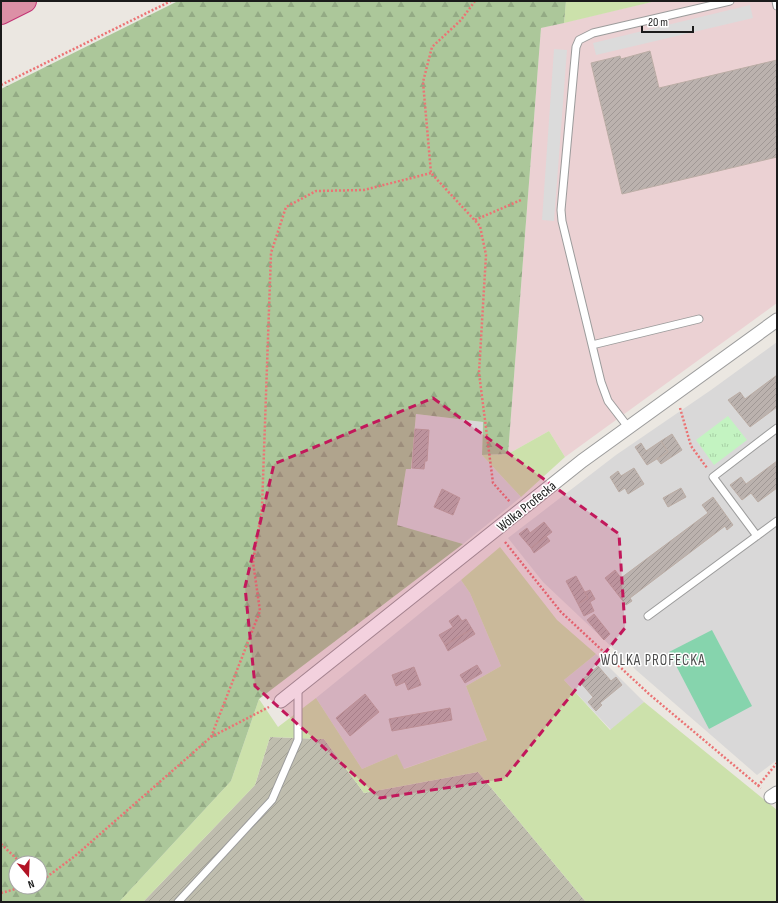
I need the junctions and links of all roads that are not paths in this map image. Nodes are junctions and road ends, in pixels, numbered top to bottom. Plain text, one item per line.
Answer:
1 (25, 1) edge
2 (730, 1) edge
3 (776, 1) edge
4 (777, 6) edge
5 (1, 13) edge
6 (699, 319) dead end
7 (777, 320) edge
8 (592, 345) junction
9 (628, 427) junction
10 (777, 428) edge
11 (777, 521) edge
12 (757, 536) junction
13 (648, 616) dead end
14 (298, 688) junction
15 (281, 701) road end
16 (178, 902) edge

1 - 5 highway
2 - 8 lane
3 - 4 lane
6 - 8 lane
7 - 9 street, Wólka Profecka
8 - 9 lane
9 - 14 street, Wólka Profecka
10 - 12 lane
11 - 12 lane
12 - 13 lane
14 - 15 street, Wólka Profecka
14 - 16 lane

